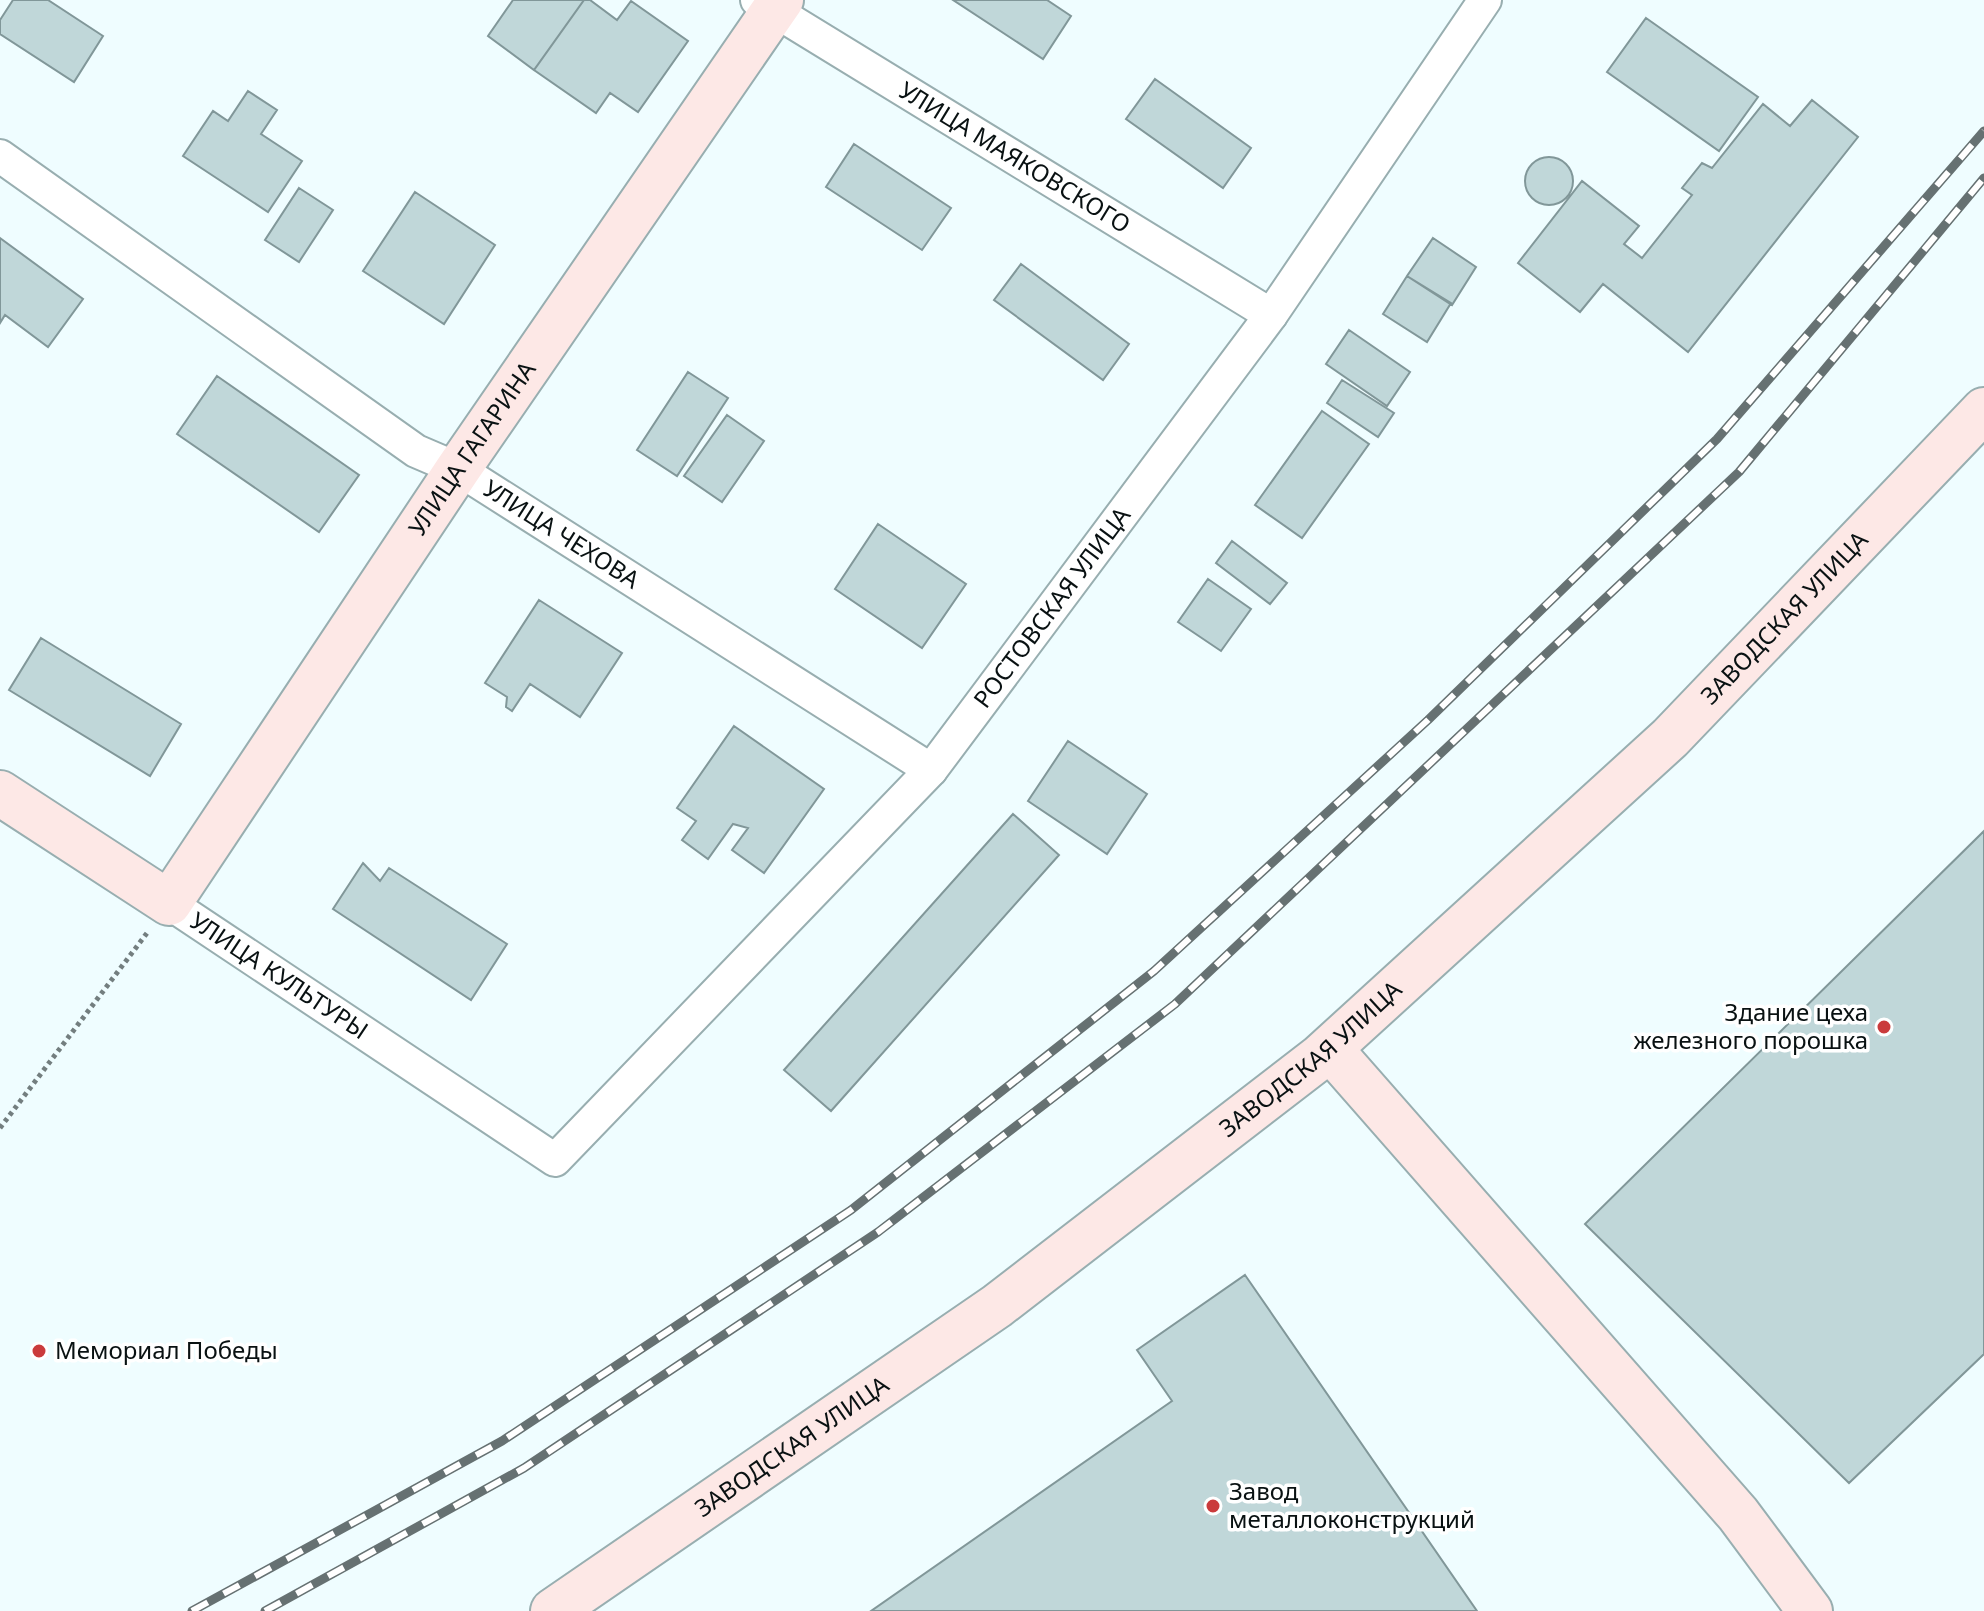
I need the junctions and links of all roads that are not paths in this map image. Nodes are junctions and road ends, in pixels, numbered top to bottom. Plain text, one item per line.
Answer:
1 (1485, 0) edge
2 (771, 3) edge
3 (0, 156) edge
4 (1271, 315) junction
5 (1984, 410) edge
6 (458, 469) junction
7 (931, 770) junction
8 (0, 793) edge
9 (169, 903) junction
10 (1330, 1049) junction
11 (555, 1160) joint
12 (553, 1611) edge
13 (1810, 1611) edge

1 - 4 street, РОСТОВСКАЯ УЛИЦА
2 - 4 street, УЛИЦА МАЯКОВСКОГО
2 - 6 main road, УЛИЦА ГАГАРИНА
3 - 6 street, УЛИЦА ЧЕХОВА
4 - 7 street, РОСТОВСКАЯ УЛИЦА
5 - 10 main road, ЗАВОДСКАЯ УЛИЦА
6 - 7 street, УЛИЦА ЧЕХОВА
6 - 9 main road, УЛИЦА ГАГАРИНА
7 - 11 street, РОСТОВСКАЯ УЛИЦА
8 - 9 main road, УЛИЦА КУЛЬТУРЫ
9 - 11 street, УЛИЦА КУЛЬТУРЫ
10 - 12 main road, ЗАВОДСКАЯ УЛИЦА
10 - 13 main road

